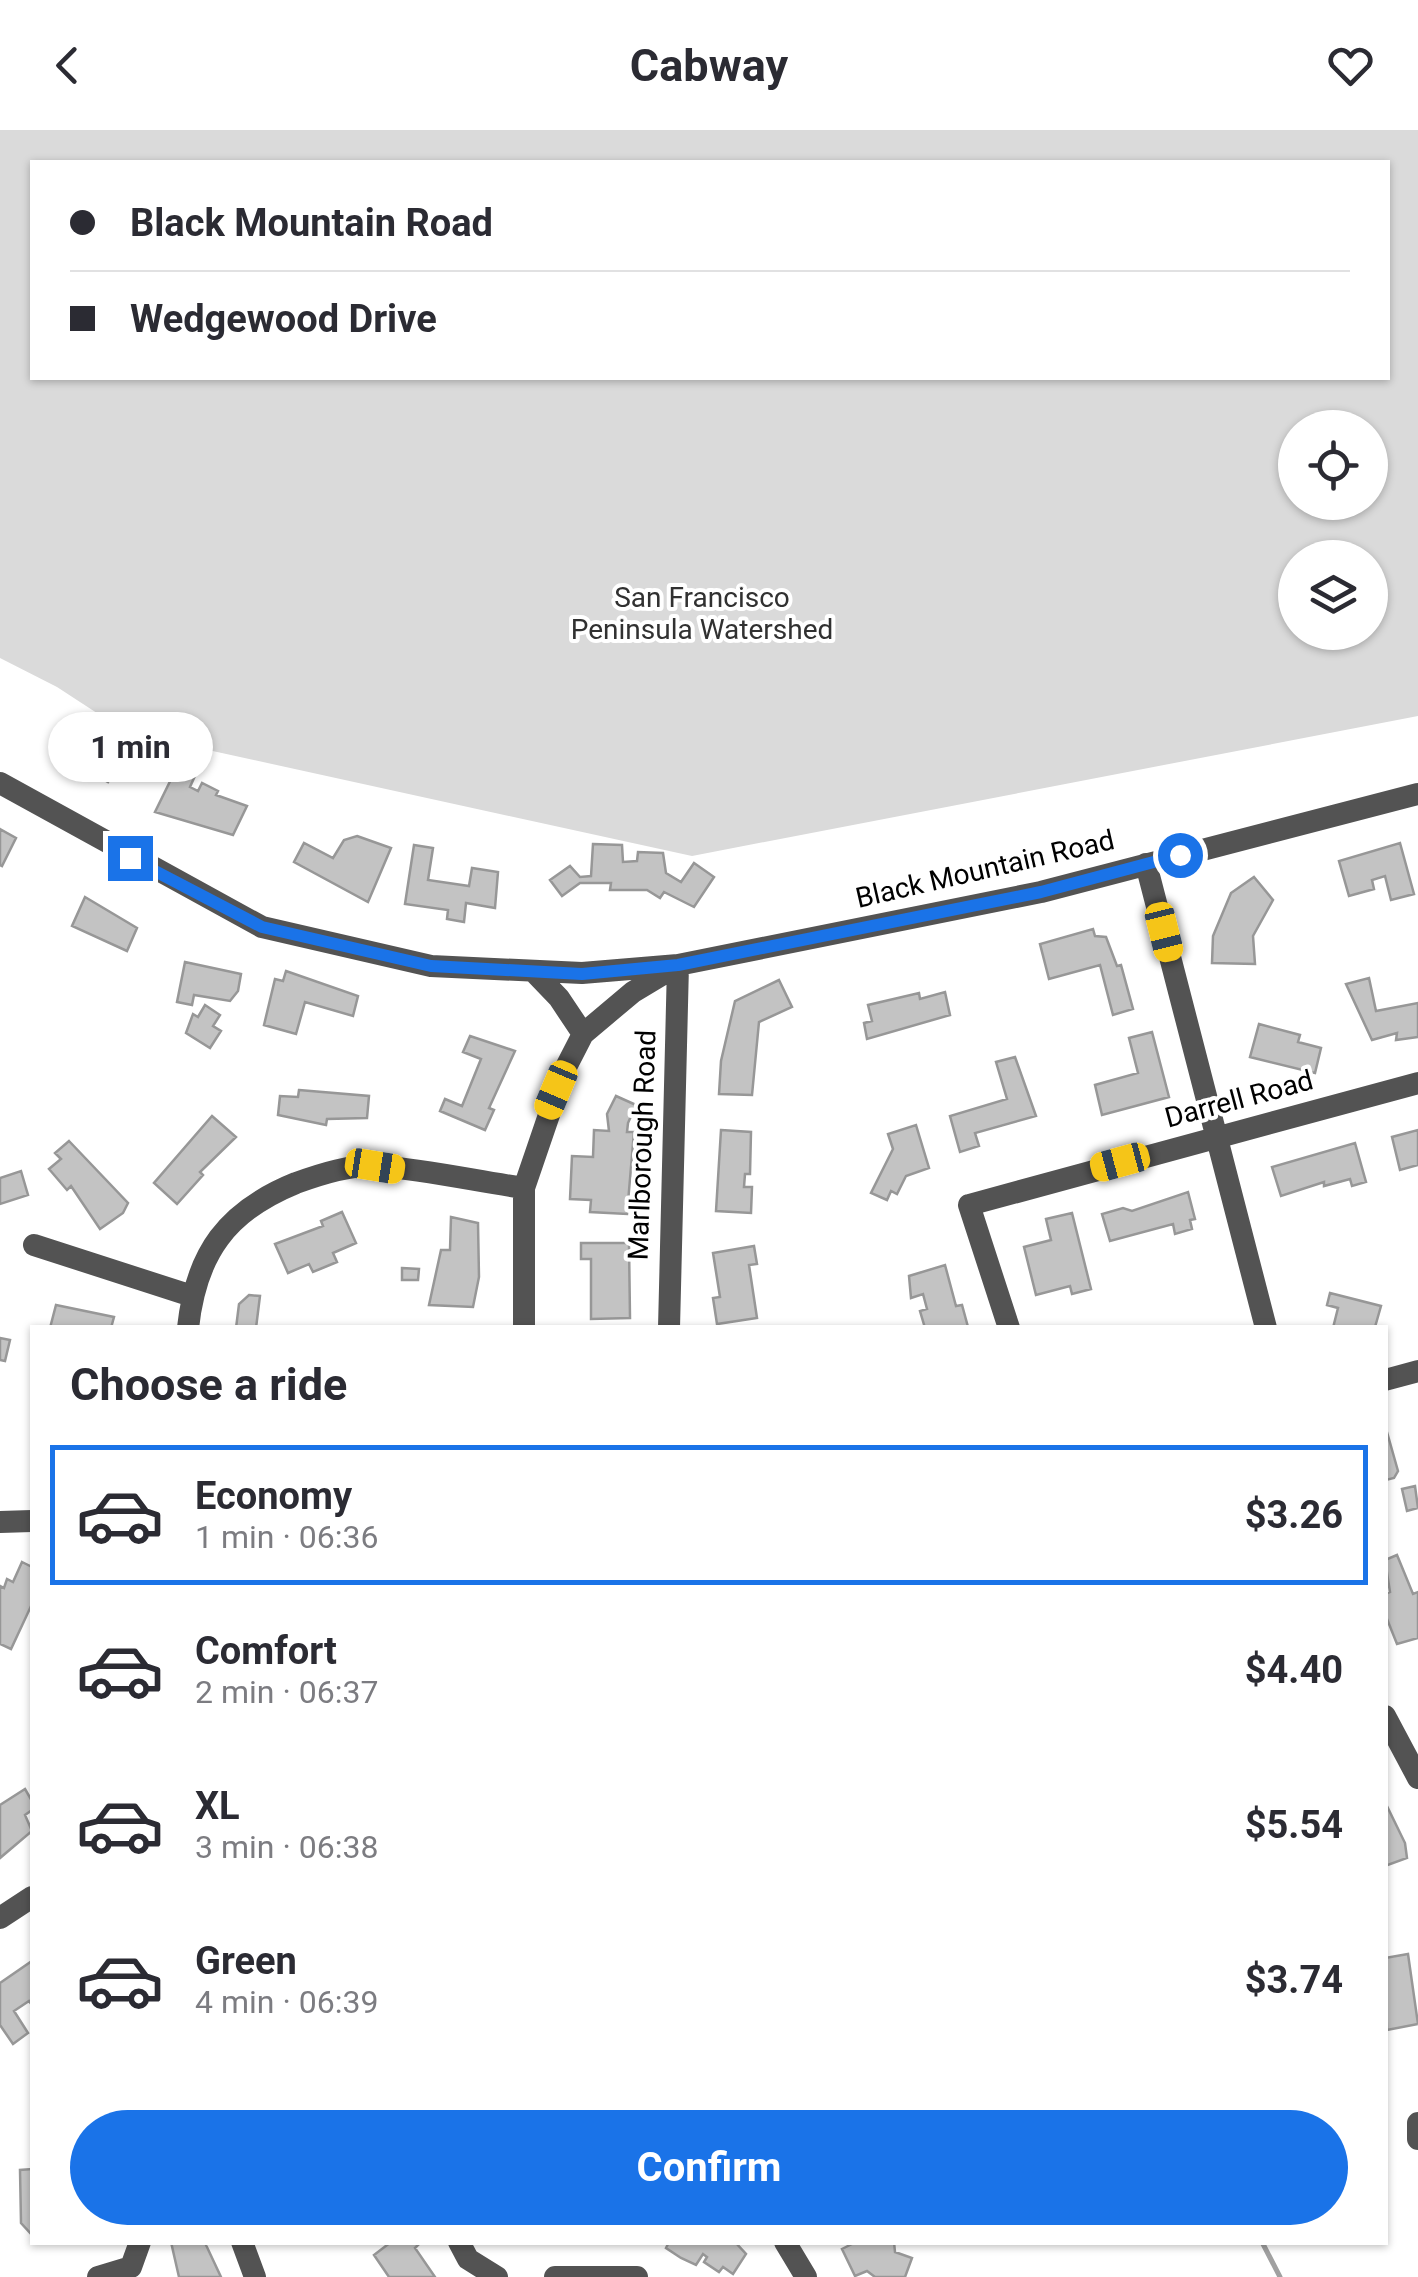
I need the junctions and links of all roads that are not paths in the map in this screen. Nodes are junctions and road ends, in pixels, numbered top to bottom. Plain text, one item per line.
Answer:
1 (0, 782) edge
2 (1418, 794) edge
3 (1146, 864) junction
4 (678, 965) junction
5 (535, 973) junction
6 (583, 1034) junction
7 (1418, 1083) edge
8 (1216, 1135) junction
9 (524, 1188) junction
10 (34, 1245) dead end
11 (192, 1296) junction
12 (188, 1325) edge
13 (524, 1325) edge
14 (669, 1325) edge
15 (1008, 1325) edge
16 (1265, 1325) edge
17 (1418, 1371) edge
18 (1388, 1379) edge
19 (30, 1521) edge
20 (0, 1522) edge
21 (1388, 1722) edge
22 (1418, 1778) edge
23 (30, 1897) edge
24 (0, 1918) edge
25 (1418, 2123) edge
26 (1418, 2139) edge
27 (139, 2245) edge
28 (243, 2245) edge
29 (460, 2245) edge
30 (787, 2245) edge
31 (133, 2272) edge
32 (98, 2277) edge
33 (256, 2277) edge
34 (497, 2277) edge
35 (555, 2277) edge
36 (637, 2277) edge
37 (806, 2277) edge

1 - 5 street
2 - 3 street, Black Mountain Road
3 - 4 street, Black Mountain Road
3 - 8 street
4 - 5 street
4 - 6 street, Black Mountain Road
4 - 14 street, Marlborough Road
5 - 6 street
6 - 9 street, Black Mountain Road
7 - 8 street, Darrell Road
8 - 15 street, Darrell Road
8 - 16 street
9 - 11 street
9 - 13 street, Black Mountain Road
10 - 11 street
11 - 12 street
17 - 18 street
19 - 20 street
21 - 22 street
23 - 24 street
25 - 26 street
27 - 31 street
28 - 33 street
29 - 34 street
30 - 37 street
31 - 32 street
35 - 36 street

